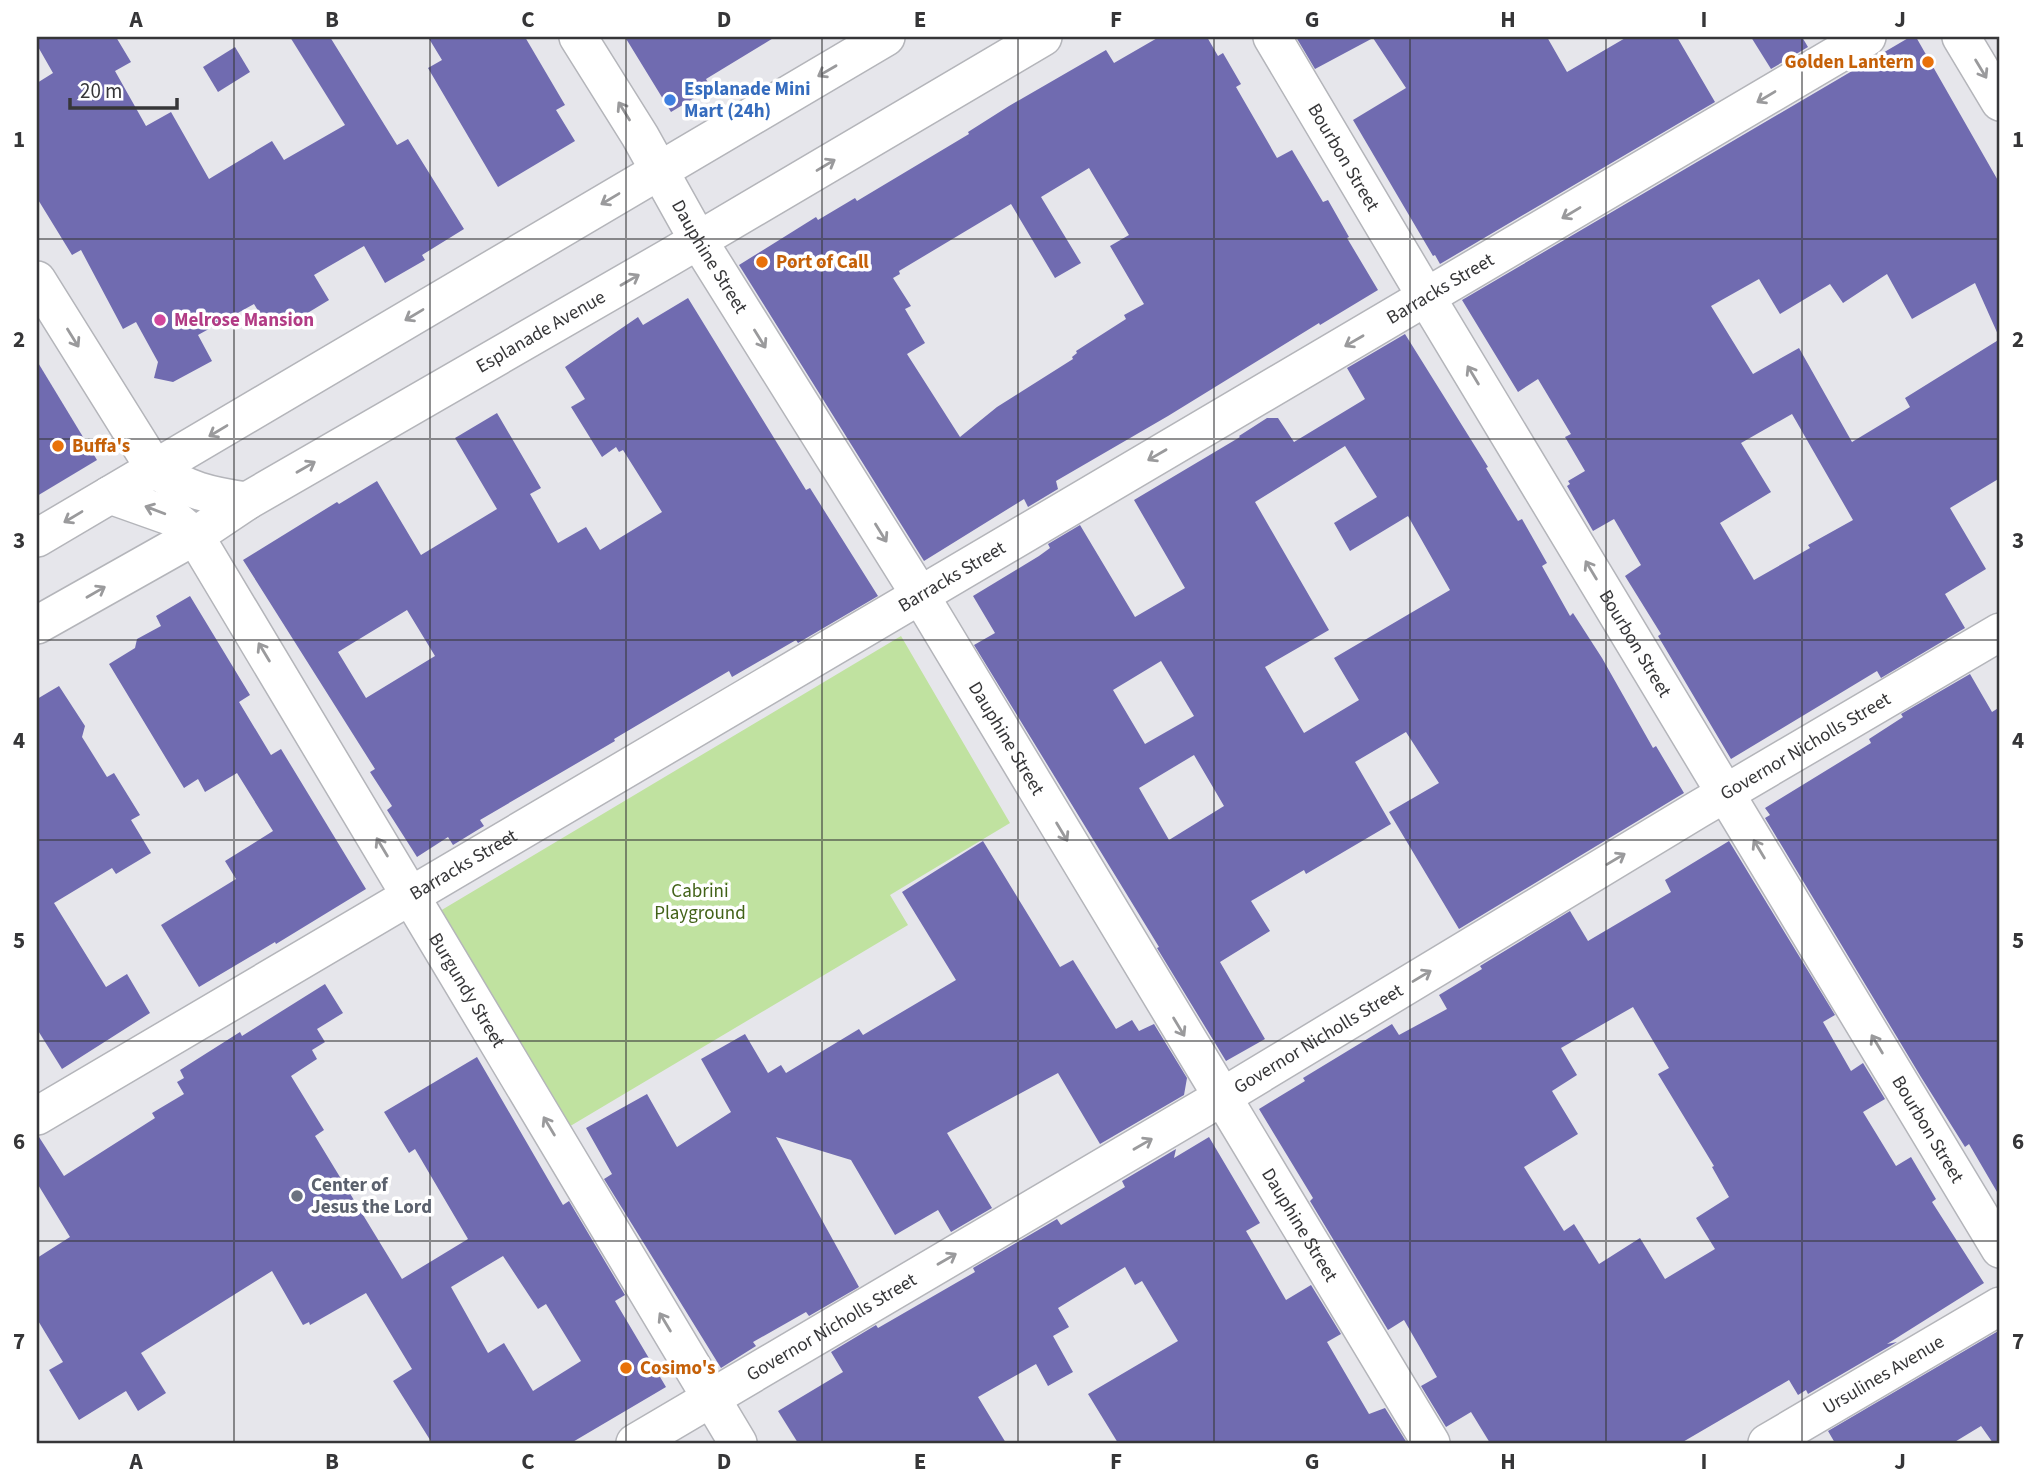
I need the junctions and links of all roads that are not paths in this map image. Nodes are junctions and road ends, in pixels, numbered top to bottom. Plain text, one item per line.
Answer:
1 (578, 37) edge
2 (886, 37) edge
3 (1043, 37) edge
4 (1272, 37) edge
5 (1867, 37) edge
6 (1961, 37) edge
7 (2000, 102) edge
8 (659, 170) junction
9 (698, 240) junction
10 (37, 280) edge
11 (1427, 298) junction
12 (155, 468) junction
13 (110, 495) junction
14 (247, 501) junction
15 (195, 536) junction
16 (37, 538) edge
17 (919, 594) junction
18 (37, 625) edge
19 (2000, 632) edge
20 (1726, 793) junction
21 (412, 896) junction
22 (1222, 1097) junction
23 (37, 1116) edge
24 (2000, 1249) edge
25 (2000, 1306) edge
26 (710, 1398) junction
27 (635, 1443) edge
28 (738, 1443) edge
29 (1431, 1443) edge
30 (1767, 1443) edge

8 -> 1 street, Dauphine Street
2 -> 8 street
9 -> 3 street, Esplanade Avenue
4 - 11 street, Bourbon Street
5 -> 11 street, Barracks Street
6 -> 7 street
8 - 9 street, Dauphine Street
8 -> 12 street
14 -> 9 street, Esplanade Avenue
9 -> 17 street, Dauphine Street
10 -> 12 street
11 -> 17 street, Barracks Street
20 -> 11 street, Bourbon Street
12 - 13 street
12 - 14 street
15 -> 13 street
13 -> 16 street
14 - 15 street, Esplanade Avenue
18 -> 15 street, Esplanade Avenue
21 -> 15 street, Burgundy Street
17 - 21 street, Barracks Street
17 -> 22 street, Dauphine Street
19 - 20 street, Governor Nicholls Street
22 -> 20 street, Governor Nicholls Street
24 -> 20 street, Bourbon Street
21 - 23 street, Barracks Street
26 -> 21 street, Burgundy Street
26 -> 22 street, Governor Nicholls Street
22 - 29 street, Dauphine Street
25 - 30 street, Ursulines Avenue
26 - 27 street, Governor Nicholls Street
26 - 28 street, Burgundy Street

